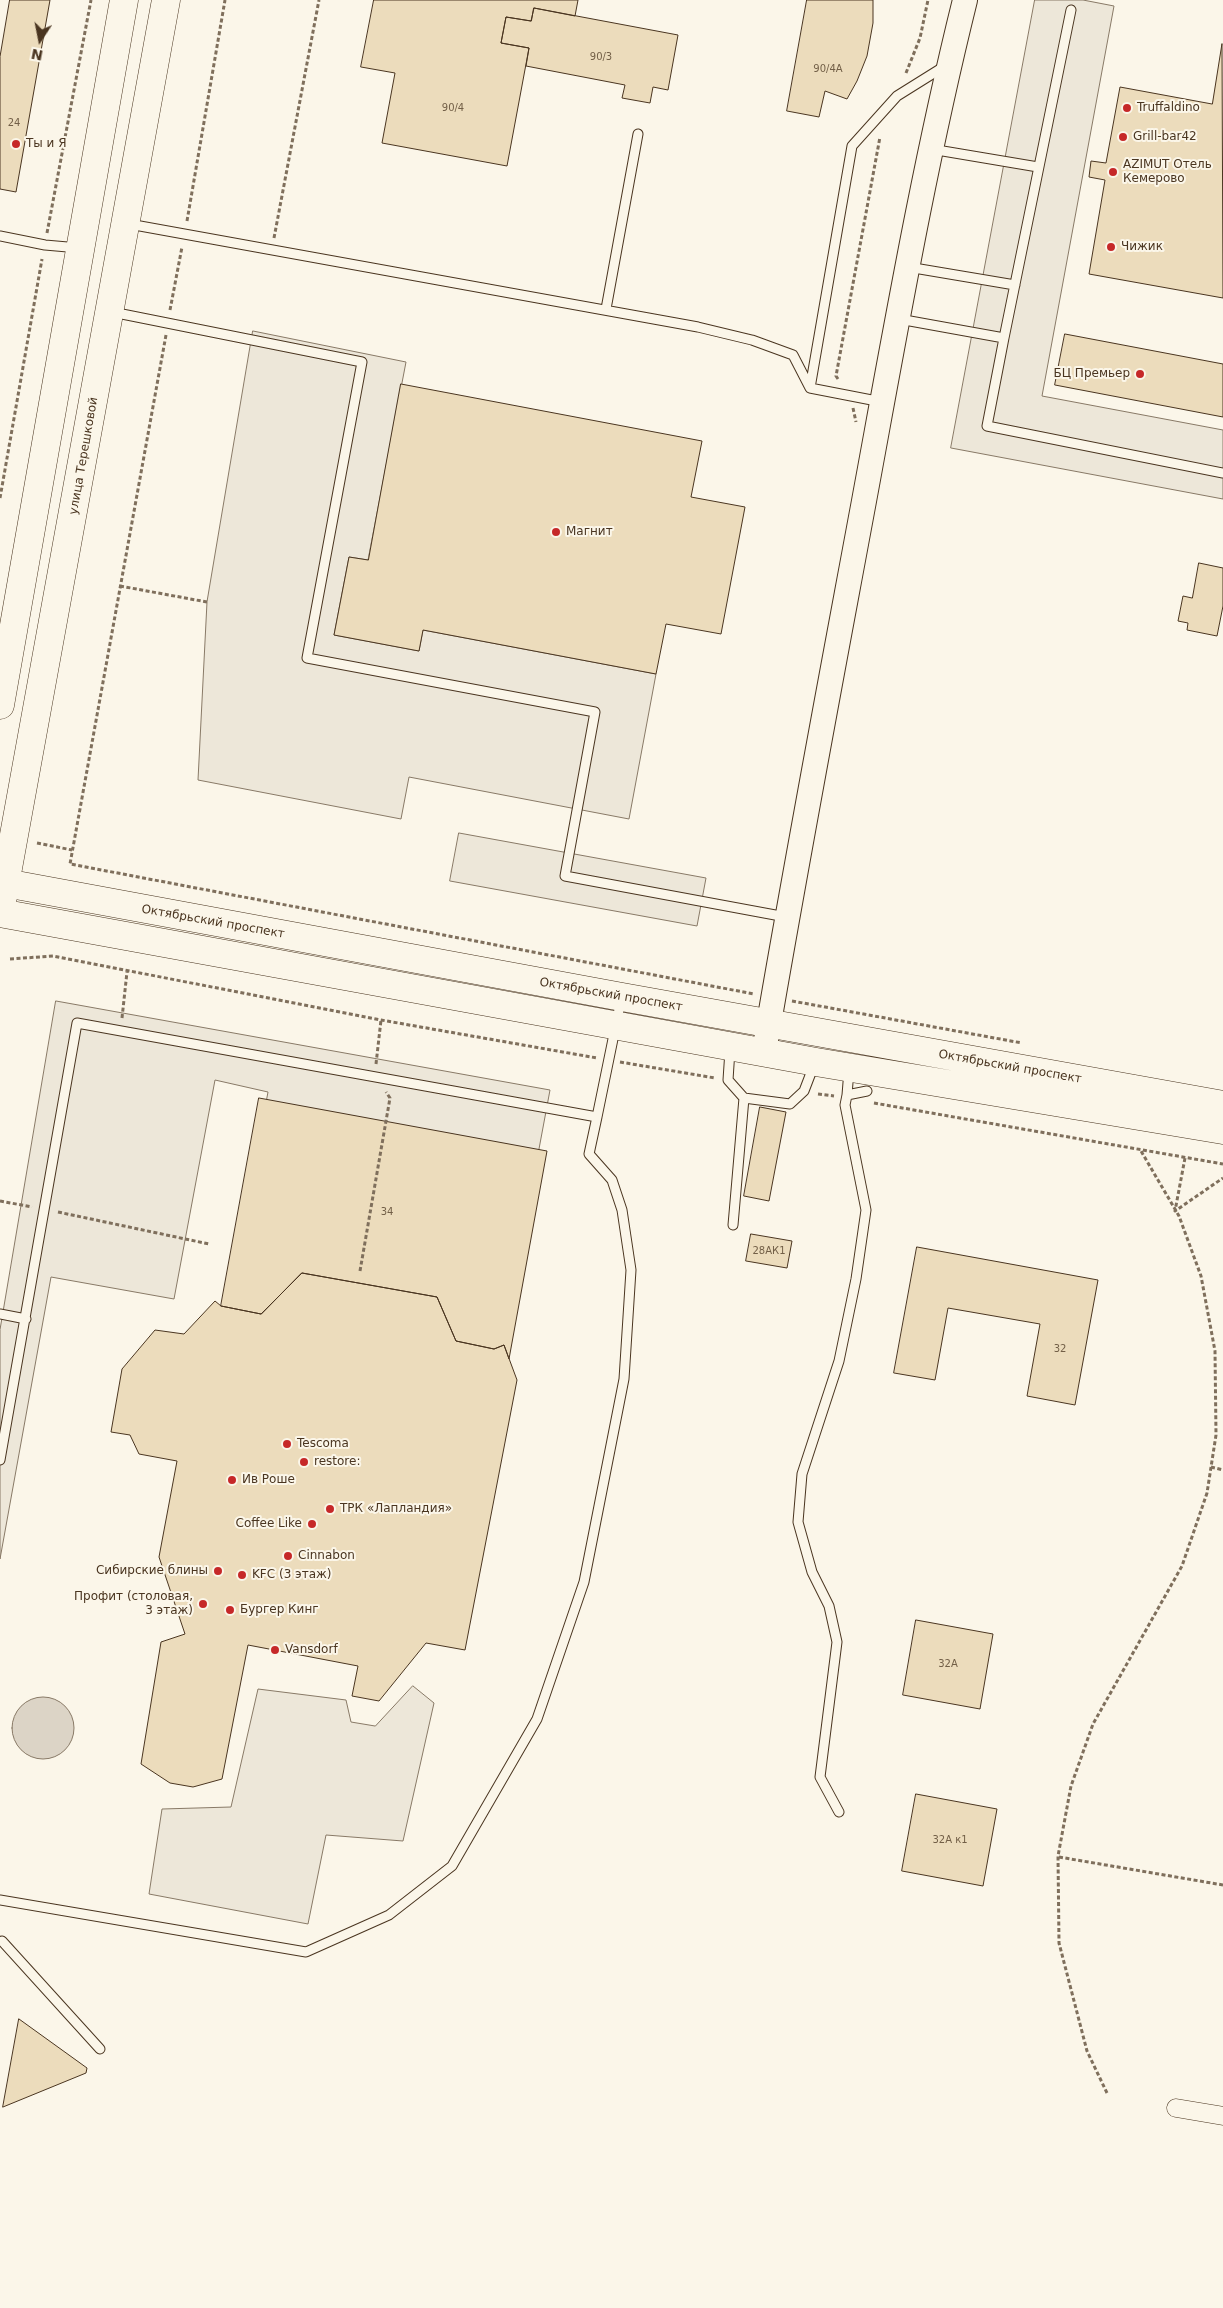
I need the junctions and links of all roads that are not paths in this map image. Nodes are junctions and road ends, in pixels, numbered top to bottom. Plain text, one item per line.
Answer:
1 (124, 0) edge
2 (166, 0) edge
3 (965, 0) edge
4 (1071, 10) dead end
5 (950, 63) junction
6 (638, 134) dead end
7 (931, 149) junction
8 (1038, 168) junction
9 (126, 224) junction
10 (0, 236) edge
11 (81, 248) junction
12 (907, 267) junction
13 (1014, 285) junction
14 (606, 309) junction
15 (110, 311) junction
16 (899, 319) junction
17 (1004, 338) junction
18 (810, 388) junction
19 (882, 402) junction
20 (1223, 473) edge
21 (5, 646) edge
22 (0, 705) edge
23 (3, 883) edge
24 (0, 913) edge
25 (786, 917) junction
26 (622, 997) junction
27 (771, 1011) junction
28 (616, 1025) junction
29 (730, 1045) junction
30 (764, 1052) junction
31 (816, 1062) junction
32 (849, 1067) junction
33 (867, 1091) dead end
34 (847, 1095) junction
35 (744, 1098) junction
36 (1223, 1105) edge
37 (597, 1117) junction
38 (1223, 1130) edge
39 (733, 1225) dead end
40 (0, 1314) edge
41 (26, 1318) junction
42 (0, 1460) edge
43 (839, 1812) dead end
44 (0, 1900) edge
45 (1, 1944) edge
46 (100, 2049) dead end
47 (1176, 2108) dead end
48 (1223, 2116) edge

1 - 11 main road
2 - 9 main road, улица Терешковой
3 - 5 street
4 - 8 lane
5 - 7 street
5 - 18 lane
6 - 14 lane
7 - 8 lane
7 - 12 street
8 - 13 lane
9 - 14 lane
9 - 15 main road, улица Терешковой
10 - 11 lane
11 - 21 main road
12 - 13 lane
12 - 16 street
13 - 17 lane
14 - 18 lane
15 - 23 main road, улица Терешковой
15 - 25 lane
16 - 17 lane
16 - 19 street
17 - 20 lane
18 - 19 lane
19 - 25 street
21 - 22 main road
23 - 24 main road, улица Терешковой
23 - 26 main road, Октябрьский проспект
24 - 28 main road, Октябрьский проспект
25 - 27 street
26 - 27 main road, Октябрьский проспект
26 - 28 lane
27 - 30 street
27 - 36 main road, Октябрьский проспект
28 - 29 main road, Октябрьский проспект
28 - 37 lane
29 - 30 main road, Октябрьский проспект
29 - 35 lane
30 - 31 main road, Октябрьский проспект
31 - 32 main road, Октябрьский проспект
31 - 35 lane
32 - 34 lane
32 - 38 main road, Октябрьский проспект
33 - 34 lane
34 - 43 lane
35 - 39 lane
37 - 41 lane
37 - 44 lane
40 - 41 lane
41 - 42 lane
45 - 46 lane
47 - 48 street

